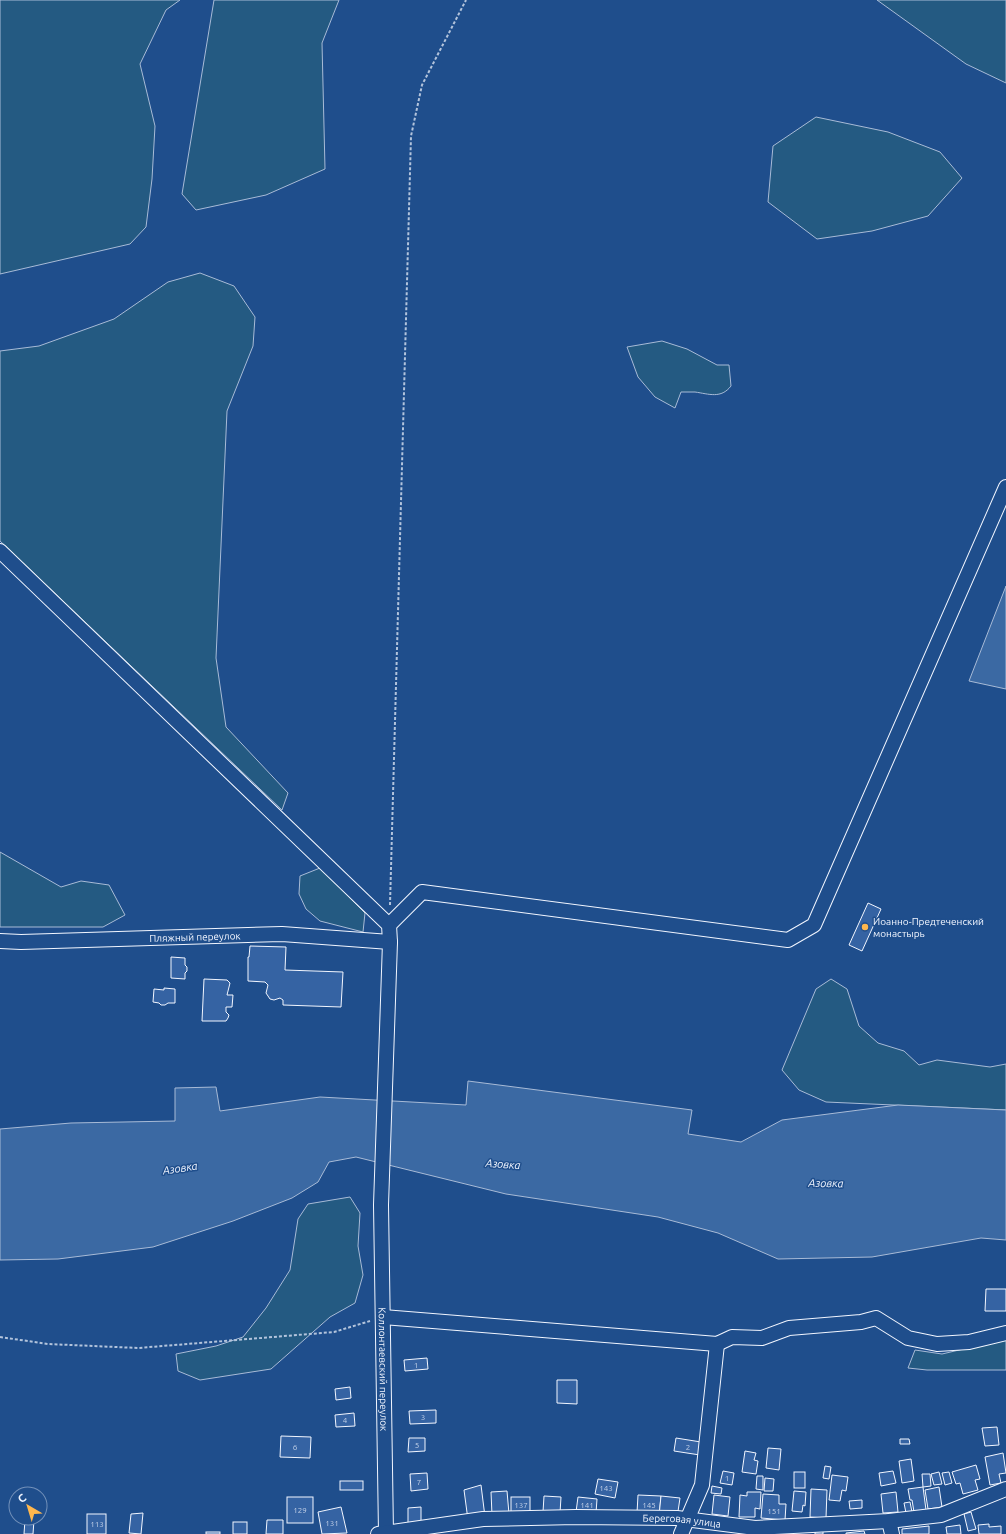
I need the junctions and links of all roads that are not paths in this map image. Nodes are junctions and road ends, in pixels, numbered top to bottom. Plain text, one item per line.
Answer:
1 (1006, 487) edge
2 (0, 551) edge
3 (389, 925) junction
4 (0, 941) edge
5 (390, 942) junction
6 (382, 1317) junction
7 (1006, 1333) edge
8 (717, 1344) junction
9 (1006, 1488) edge
10 (687, 1519) junction
11 (890, 1527) edge
12 (383, 1534) edge
13 (681, 1534) edge

1 - 3 street
2 - 3 street
3 - 5 street, Коллонтаевский переулок
4 - 5 street, Пляжный переулок
5 - 6 street, Коллонтаевский переулок
6 - 8 street
6 - 12 street, Коллонтаевский переулок
7 - 8 street
8 - 10 street
9 - 11 street, Береговая улица
10 - 11 street, Береговая улица
10 - 12 street, Береговая улица
10 - 13 street

